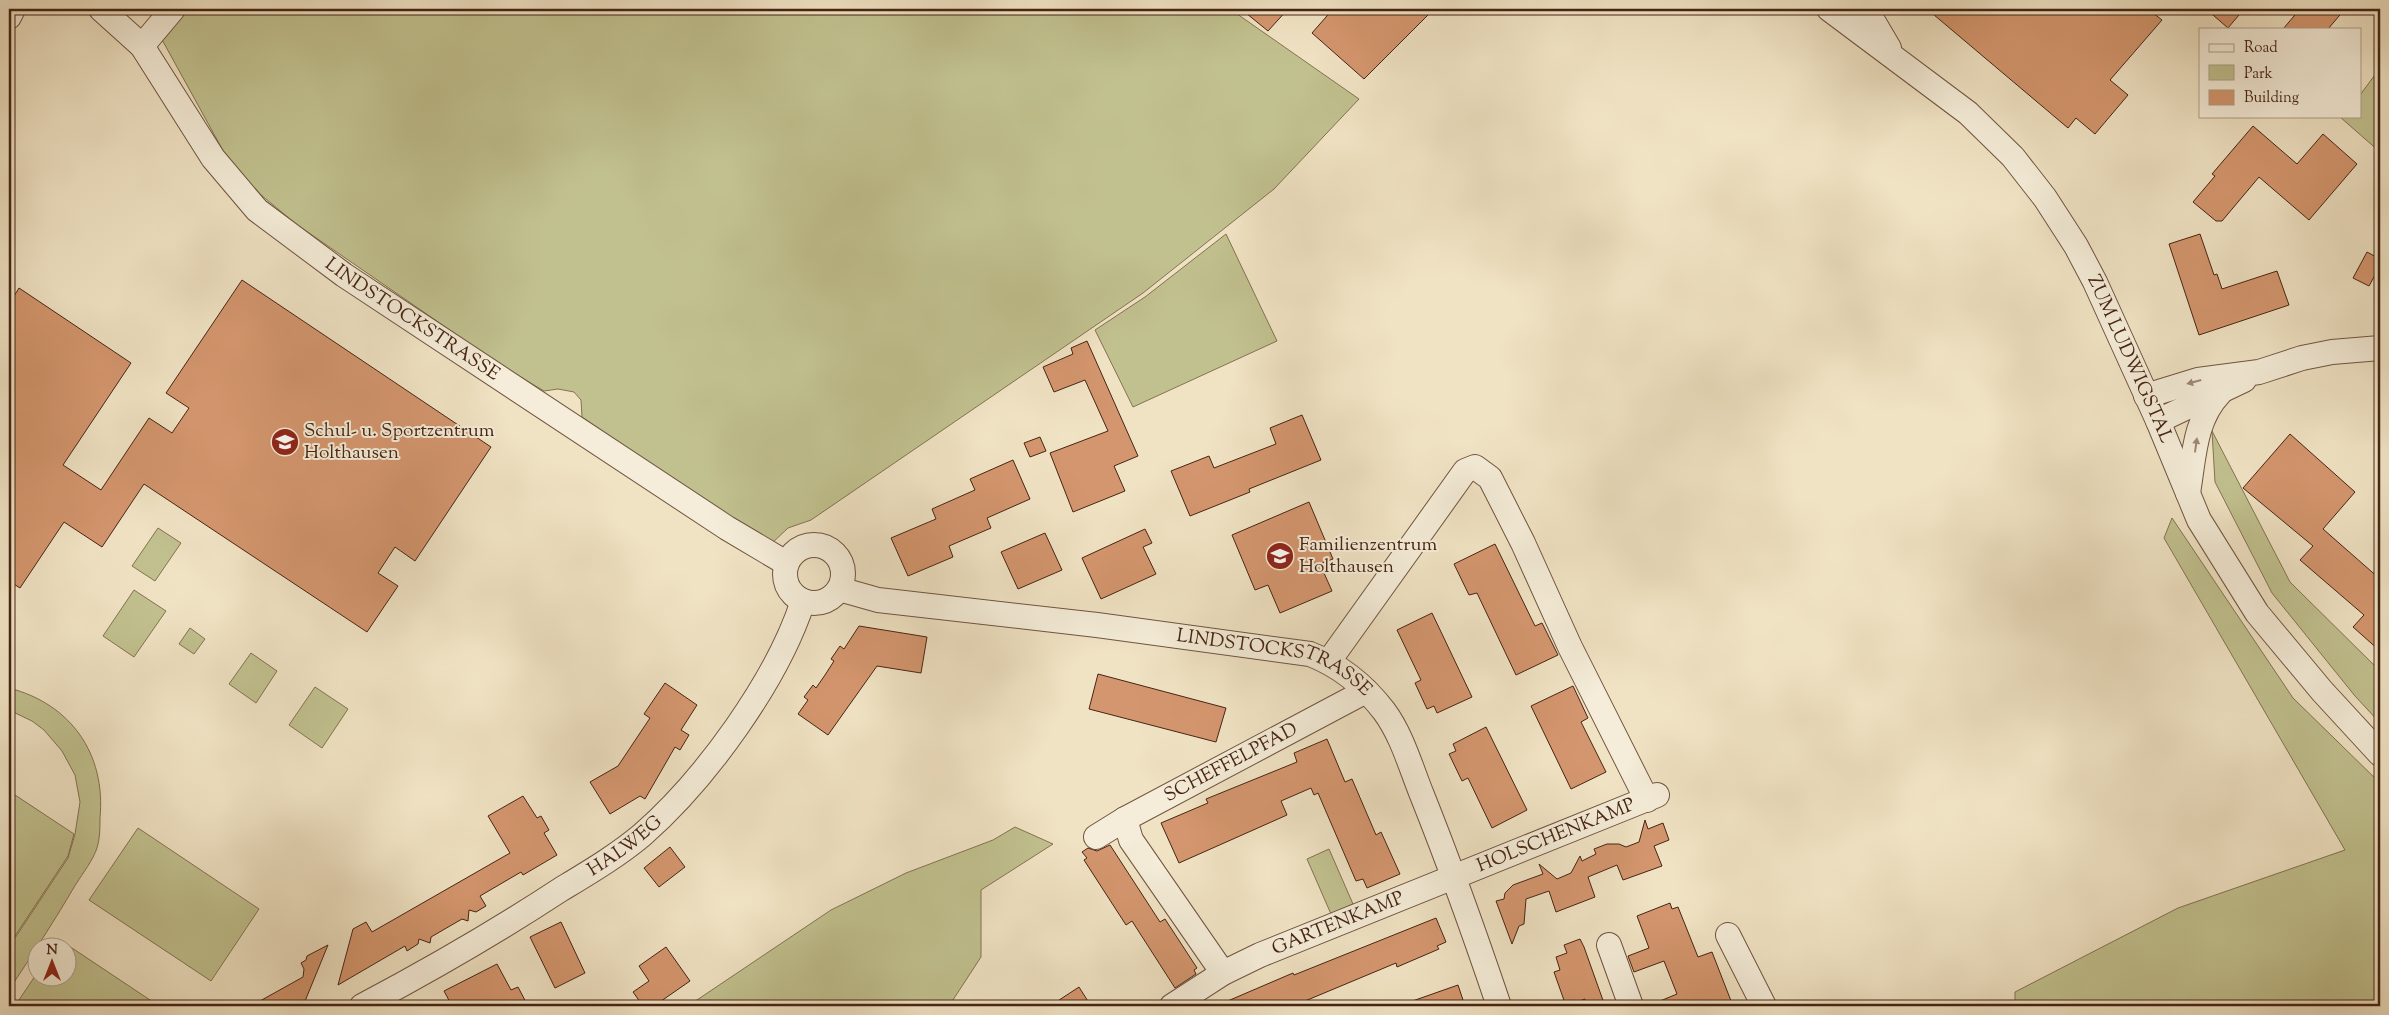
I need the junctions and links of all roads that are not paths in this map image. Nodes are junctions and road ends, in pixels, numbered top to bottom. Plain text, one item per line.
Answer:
1 (13, 9) edge
2 (101, 9) edge
3 (173, 9) edge
4 (1829, 9) edge
5 (1866, 9) edge
6 (9, 17) edge
7 (142, 46) junction
8 (1896, 58) junction
9 (2380, 348) edge
10 (2259, 372) junction
11 (2220, 393) junction
12 (2146, 396) junction
13 (2158, 421) junction
14 (2188, 493) junction
15 (786, 563) junction
16 (839, 589) junction
17 (803, 601) junction
18 (1329, 661) junction
19 (1366, 691) junction
20 (2380, 754) edge
21 (1125, 819) junction
22 (1096, 837) dead end
23 (1454, 875) junction
24 (1728, 935) dead end
25 (1609, 945) dead end
26 (1223, 973) junction
27 (362, 1006) edge
28 (1172, 1006) edge
29 (1499, 1006) edge
30 (1631, 1006) edge
31 (1764, 1006) edge

1 - 6 street
2 - 7 street, LINDSTOCKSTRASSE
3 - 7 street
4 - 8 street, ZUM LUDWIGSTAL
5 - 8 street
7 - 15 street, LINDSTOCKSTRASSE
8 - 12 street, ZUM LUDWIGSTAL
9 - 10 street
10 - 11 street
10 -> 12 street
11 - 13 street
14 -> 11 street
12 - 13 street, ZUM LUDWIGSTAL
13 - 14 street, ZUM LUDWIGSTAL
14 - 20 street, ZUM LUDWIGSTAL
15 - 16 street
15 - 17 street
16 - 17 street
16 - 18 street, LINDSTOCKSTRASSE
17 - 27 street, HALWEG
18 - 19 street, LINDSTOCKSTRASSE
18 - 23 street, HOLSCHENKAMP
19 - 21 street, SCHEFFELPFAD
19 - 23 street, LINDSTOCKSTRASSE
21 - 22 street, SCHEFFELPFAD
21 - 26 street
23 - 26 street, GARTENKAMP
23 - 29 street, LINDSTOCKSTRASSE
24 - 31 street
25 - 30 street
26 - 28 street, GARTENKAMP

